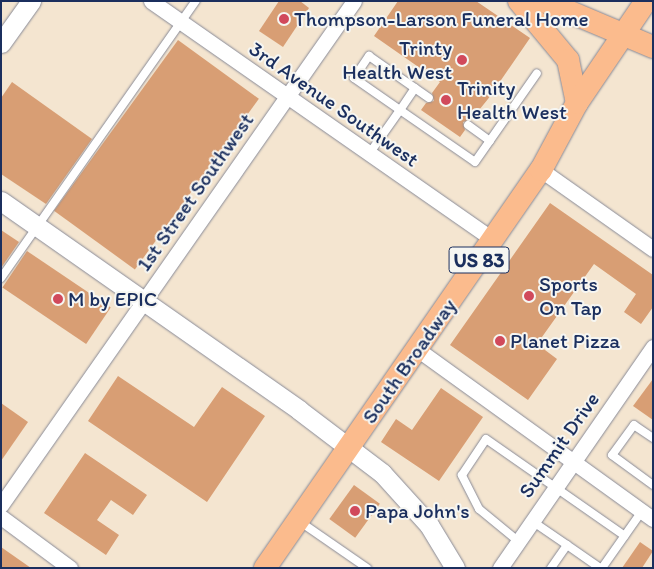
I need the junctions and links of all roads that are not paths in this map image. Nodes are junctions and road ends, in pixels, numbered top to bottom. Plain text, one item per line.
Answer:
1 (30, 1) edge
2 (151, 1) edge
3 (196, 1) edge
4 (354, 1) edge
5 (519, 1) edge
6 (544, 1) edge
7 (646, 1) edge
8 (181, 23) junction
9 (623, 34) junction
10 (1, 43) edge
11 (653, 48) edge
12 (537, 73) dead end
13 (415, 88) junction
14 (287, 96) junction
15 (429, 98) dead end
16 (576, 103) junction
17 (400, 110) junction
18 (468, 125) dead end
19 (490, 141) junction
20 (368, 154) junction
21 (541, 170) junction
22 (1, 201) edge
23 (38, 227) junction
24 (493, 240) junction
25 (653, 249) edge
26 (1, 278) edge
27 (145, 302) junction
28 (653, 347) edge
29 (417, 349) junction
30 (653, 438) edge
31 (348, 447) junction
32 (573, 461) junction
33 (653, 485) edge
34 (555, 487) junction
35 (1, 505) edge
36 (647, 515) edge
37 (1, 517) edge
38 (297, 520) junction
39 (532, 521) junction
40 (625, 536) junction
41 (518, 541) junction
42 (567, 545) junction
43 (70, 568) edge
44 (265, 568) edge
45 (367, 568) edge
46 (455, 568) edge
47 (500, 568) edge
48 (551, 568) edge
49 (601, 568) edge

1 - 10 street
2 - 8 street, 3rd Avenue Southwest
3 - 8 lane
4 - 14 street, 1st Street Southwest
5 - 16 main road
6 - 9 main road
7 - 9 main road, South Broadway / US 83
8 - 14 street, 3rd Avenue Southwest
8 - 23 lane
9 - 11 main road
9 - 16 main road, South Broadway / US 83
12 - 19 lane
13 - 15 lane
13 - 17 lane
13 - 17 lane
14 - 20 street, 3rd Avenue Southwest
14 - 27 street, 1st Street Southwest
16 - 21 main road, South Broadway / US 83
17 - 19 lane
17 - 20 lane
18 - 19 lane
20 - 24 street, 3rd Avenue Southwest
21 - 24 main road, South Broadway / US 83
21 - 25 street
22 - 23 street
23 - 26 lane
23 - 27 street
24 - 29 main road, South Broadway / US 83
27 - 31 street
27 - 35 street, 1st Street Southwest
28 - 32 street, Summit Drive
29 - 31 main road, South Broadway / US 83
29 - 32 street
30 - 33 lane
31 - 38 main road, South Broadway / US 83
31 - 46 street
32 - 34 street, Summit Drive
32 - 36 street
34 - 39 street, Summit Drive
34 - 40 lane
34 - 41 lane
36 - 40 lane
37 - 43 street
38 - 44 main road, South Broadway / US 83
38 - 45 lane
39 - 41 street, Summit Drive
39 - 42 lane
40 - 49 lane
41 - 47 street, Summit Drive
42 - 48 lane
42 - 49 lane

